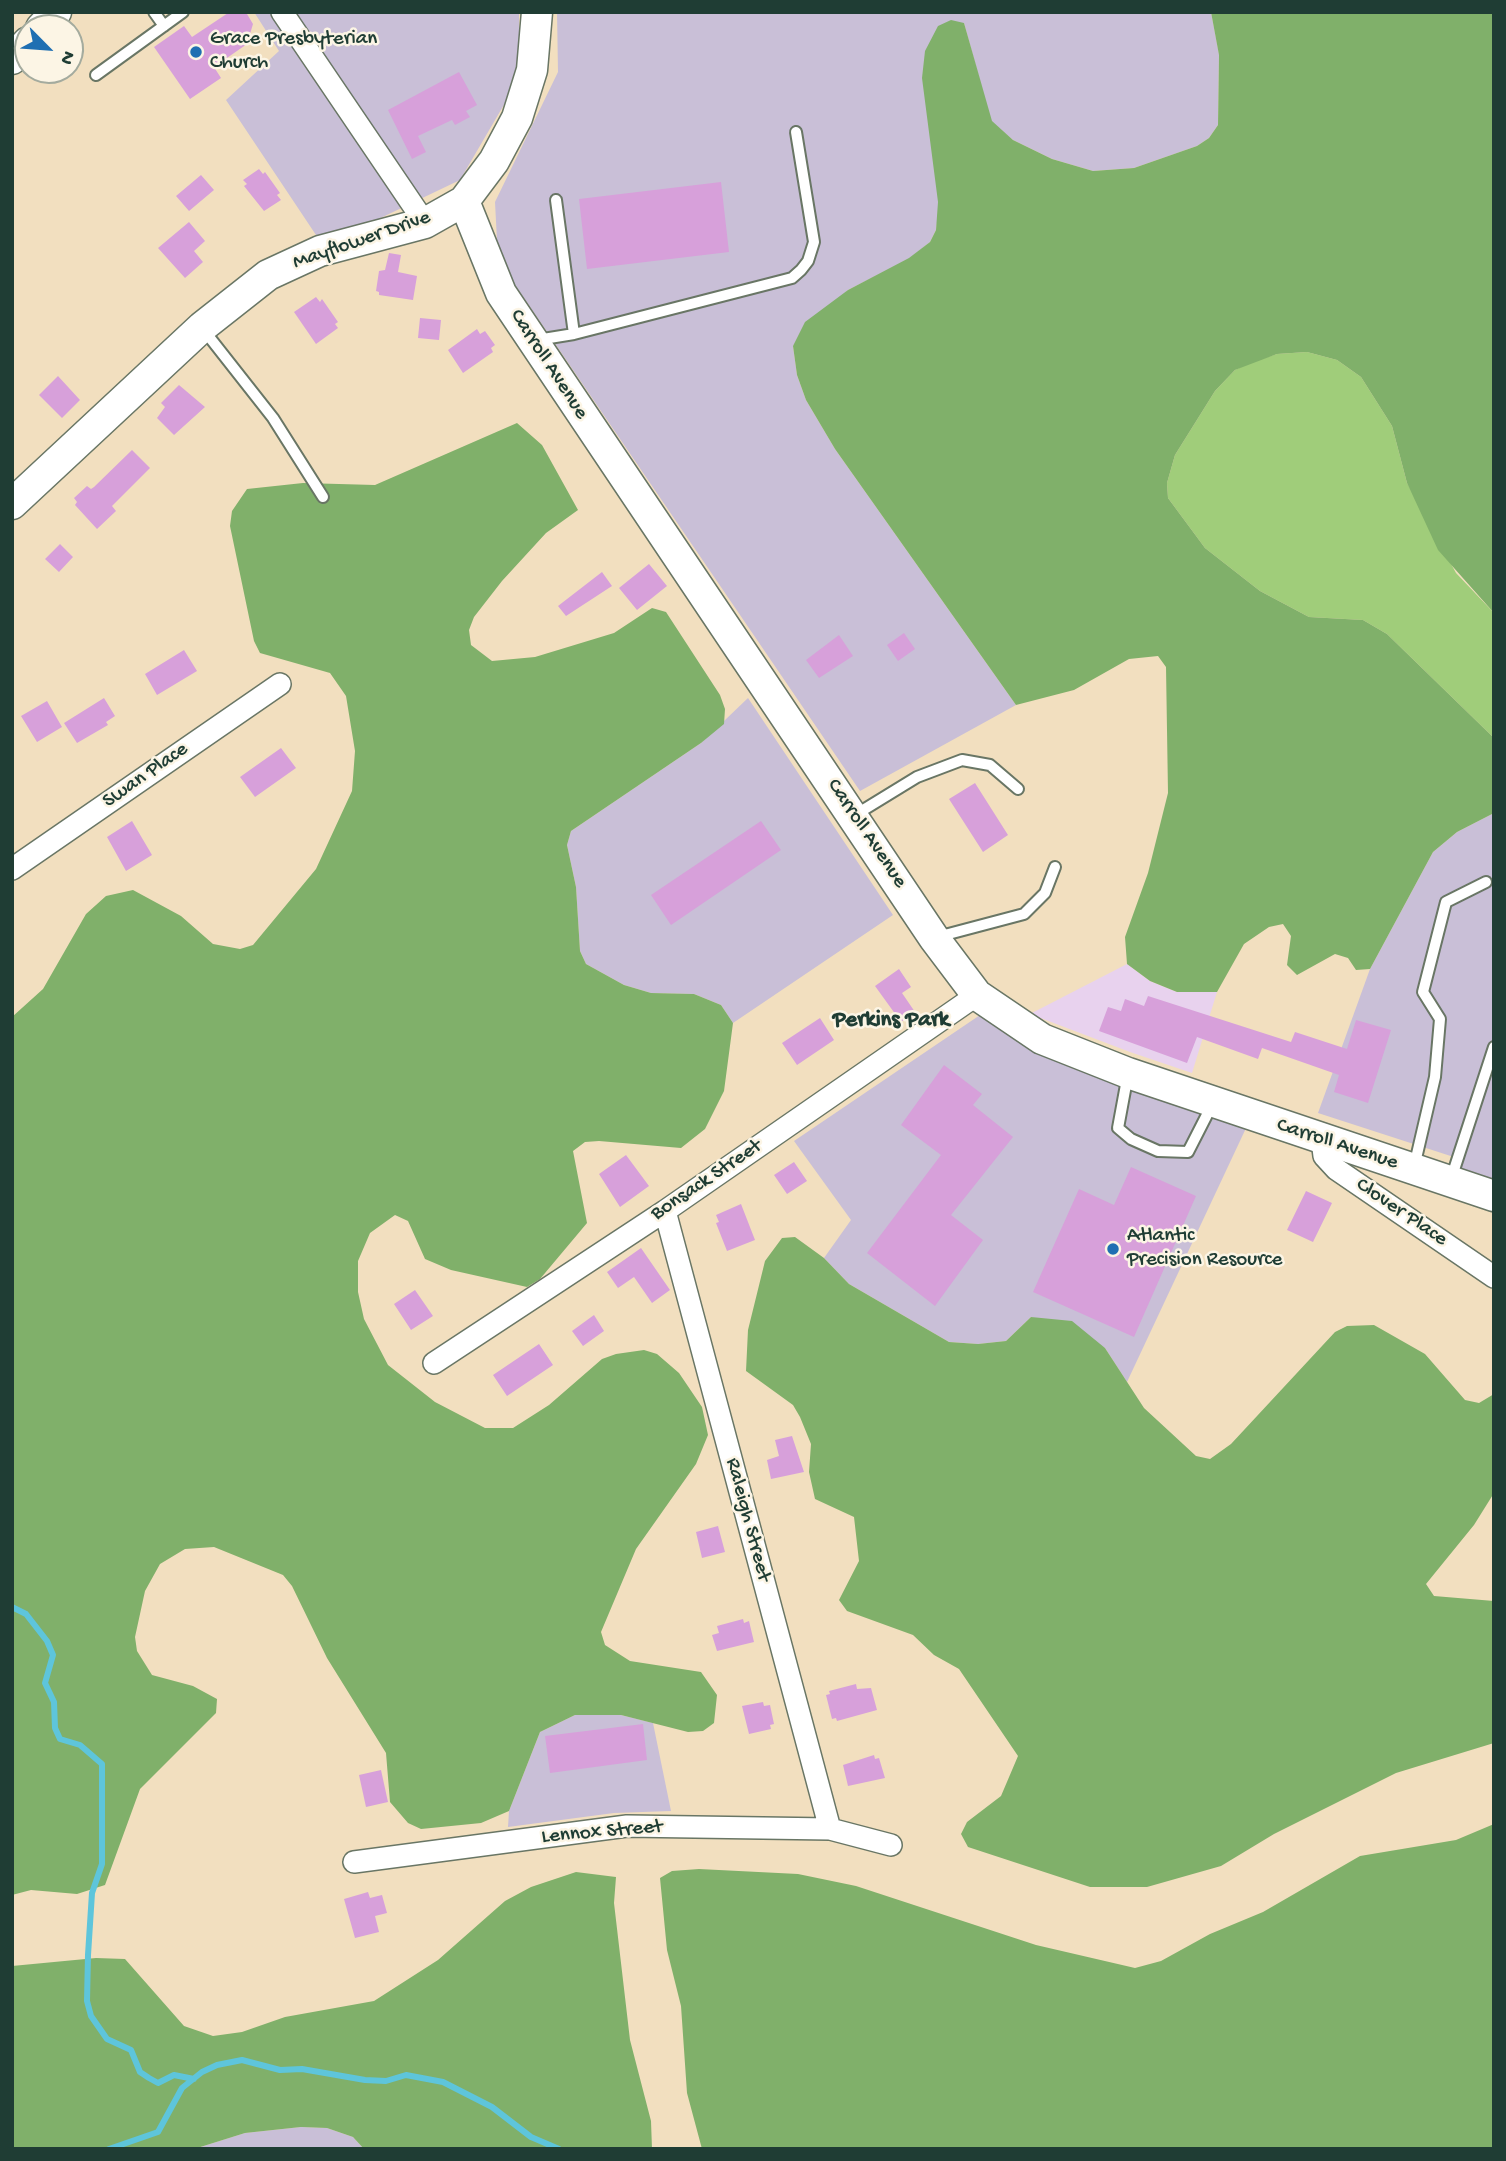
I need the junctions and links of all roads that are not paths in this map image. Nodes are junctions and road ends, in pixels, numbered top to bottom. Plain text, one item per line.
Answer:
1 (154, 12) edge
2 (183, 12) edge
3 (282, 12) edge
4 (537, 12) edge
5 (164, 26) junction
6 (96, 75) dead end
7 (796, 132) dead end
8 (556, 200) dead end
9 (464, 201) junction
10 (425, 223) junction
11 (202, 327) junction
12 (574, 334) junction
13 (533, 341) junction
14 (323, 497) dead end
15 (12, 503) edge
16 (280, 684) dead end
17 (1018, 789) dead end
18 (855, 816) junction
19 (1055, 867) dead end
20 (12, 869) edge
21 (1486, 881) dead end
22 (934, 938) junction
23 (977, 995) junction
24 (1494, 1047) edge
25 (1128, 1073) junction
26 (1213, 1103) junction
27 (1322, 1140) junction
28 (1413, 1170) junction
29 (1450, 1182) junction
30 (1494, 1196) edge
31 (665, 1211) junction
32 (1494, 1277) edge
33 (434, 1363) dead end
34 (830, 1829) junction
35 (891, 1845) dead end
36 (354, 1862) dead end

1 - 5 lane
2 - 5 lane
3 - 10 street
4 - 9 street, Mayflower Drive
5 - 6 lane
7 - 12 lane
8 - 12 lane
9 - 10 street, Mayflower Drive
9 - 13 street, Carroll Avenue
10 - 11 street, Mayflower Drive
11 - 14 lane
11 - 15 street, Mayflower Drive
12 - 13 lane
13 - 18 street, Carroll Avenue
16 - 20 street, Swan Place
17 - 18 lane
18 - 22 street, Carroll Avenue
19 - 22 lane
21 - 28 lane
22 - 23 street, Carroll Avenue
23 - 25 street, Carroll Avenue
23 - 31 street, Bonsack Street
24 - 29 lane
25 - 26 street, Carroll Avenue
25 - 26 lane
26 - 27 street, Carroll Avenue
27 - 28 street, Carroll Avenue
27 - 32 street, Clover Place
28 - 29 street, Carroll Avenue
29 - 30 street, Carroll Avenue
31 - 33 street, Bonsack Street
31 - 34 street, Raleigh Street
34 - 35 street, Lennox Street
34 - 36 street, Lennox Street

